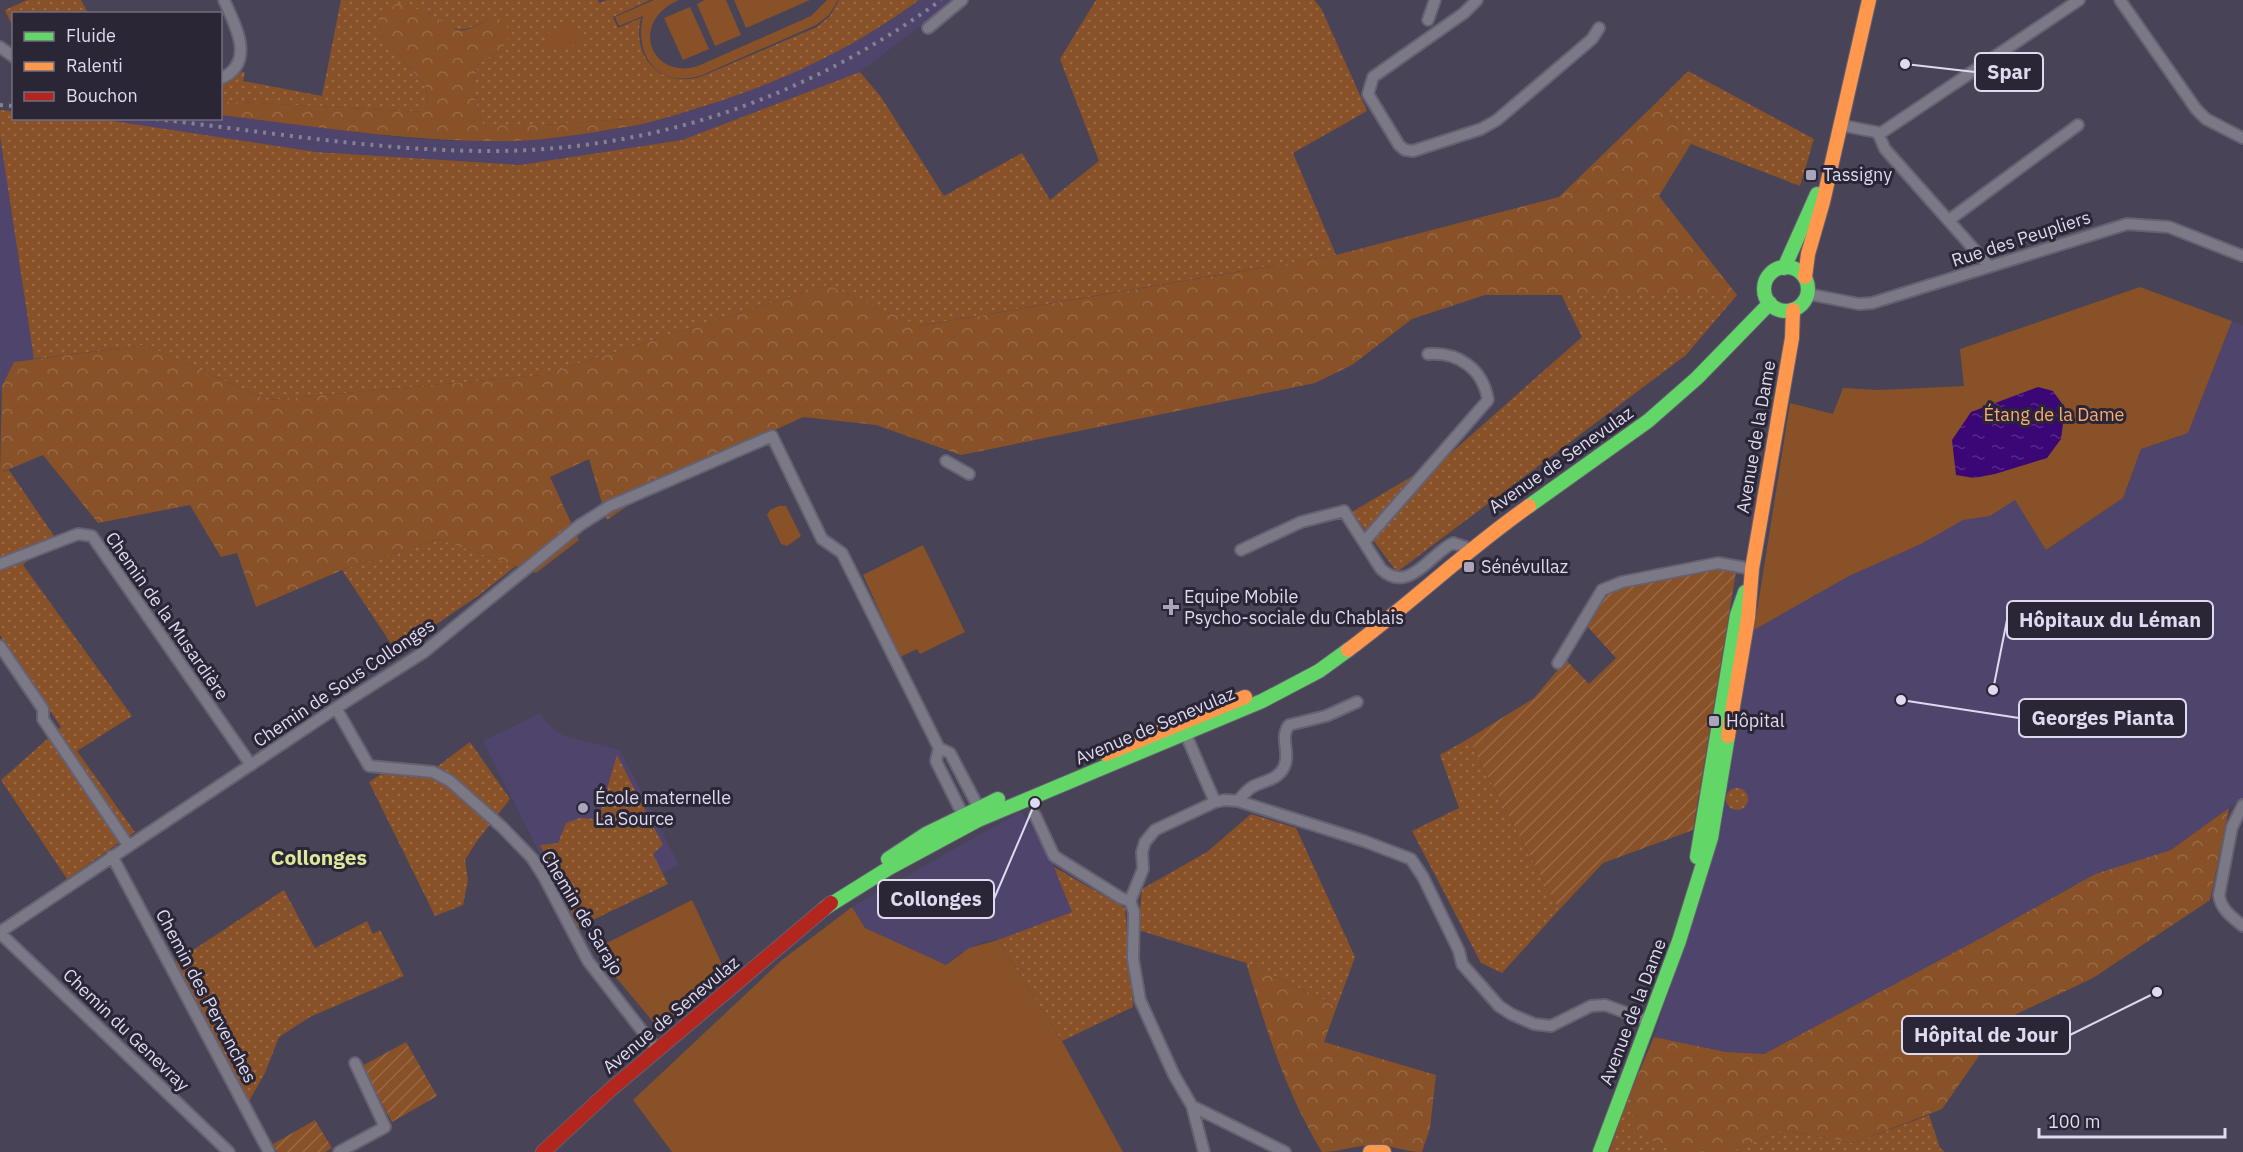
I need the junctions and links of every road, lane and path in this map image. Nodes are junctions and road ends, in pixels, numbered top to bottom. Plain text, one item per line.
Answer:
1 (224, 0) edge
2 (962, 0) edge
3 (1435, 0) edge
4 (1477, 0) edge
5 (1869, 0) edge
6 (2079, 0) edge
7 (2120, 0) edge
8 (1428, 20) dead end
9 (928, 28) dead end
10 (1599, 28) dead end
11 (222, 78) edge
12 (1840, 125) junction
13 (2078, 125) dead end
14 (1878, 133) junction
15 (2243, 138) edge
16 (1830, 161) junction
17 (1949, 220) junction
18 (2243, 256) edge
19 (1988, 265) junction
20 (1784, 268) junction
21 (1805, 278) junction
22 (1808, 294) junction
23 (1770, 303) junction
24 (1792, 310) junction
25 (1428, 354) dead end
26 (946, 461) dead end
27 (969, 474) dead end
28 (1364, 542) junction
29 (1471, 549) junction
30 (1241, 550) dead end
31 (0, 564) edge
32 (1752, 569) junction
33 (0, 646) edge
34 (1558, 663) dead end
35 (1358, 702) dead end
36 (336, 708) junction
37 (1183, 728) junction
38 (939, 748) junction
39 (251, 765) junction
40 (1238, 801) junction
41 (1215, 802) junction
42 (2243, 805) edge
43 (981, 812) junction
44 (1035, 815) dead end
45 (965, 820) junction
46 (128, 845) junction
47 (112, 856) junction
48 (1130, 901) junction
49 (2243, 926) edge
50 (0, 932) edge
51 (1649, 1021) junction
52 (657, 1050) junction
53 (355, 1063) dead end
54 (1192, 1106) junction
55 (229, 1152) edge
56 (268, 1152) edge
57 (339, 1152) edge
58 (543, 1152) edge
59 (1204, 1152) edge
60 (1285, 1152) edge
61 (1370, 1152) edge
62 (1384, 1152) edge
63 (1600, 1152) edge

1 - 11 street
2 - 9 street
3 - 8 street
4 - 10 street
5 - 12 main road
6 - 14 street
7 - 15 street
12 - 14 street
12 - 16 main road
13 - 17 street
14 - 17 street
16 - 20 main road
16 - 21 main road
17 - 19 street
18 - 19 street, Rue des Peupliers
19 - 22 street, Rue des Peupliers
20 - 21 main road
20 - 23 main road
21 - 22 main road
22 - 24 main road
23 - 24 main road
23 - 29 main road, Avenue de Senevulaz
24 - 32 main road, Avenue de la Dame
25 - 28 street
26 - 27 street
28 - 29 street
28 - 30 street
29 - 37 main road, Avenue de Senevulaz
31 - 39 street, Chemin de la Musardière
32 - 34 street
32 - 51 main road, Avenue de la Dame
33 - 46 street
35 - 40 street
36 - 38 street, Chemin de Sous Collonges
36 - 39 street, Chemin de Sous Collonges
36 - 52 street, Chemin de Sarajo
37 - 41 street
37 - 43 main road, Avenue de Senevulaz
38 - 43 street
38 - 45 street
39 - 46 street, Chemin de Sous Collonges
40 - 41 street
40 - 51 street
41 - 48 street
42 - 49 street
43 - 45 main road, Avenue de Senevulaz
44 - 48 street
45 - 52 main road, Avenue de Senevulaz
46 - 47 street, Chemin de Sous Collonges
47 - 50 street, Chemin de Sous Collonges
47 - 56 street, Chemin des Pervenches
48 - 54 street
50 - 55 street, Chemin du Genevray
51 - 63 main road, Avenue de la Dame
52 - 58 main road, Avenue de Senevulaz
53 - 57 street
54 - 59 street
54 - 60 street
61 - 62 main road

